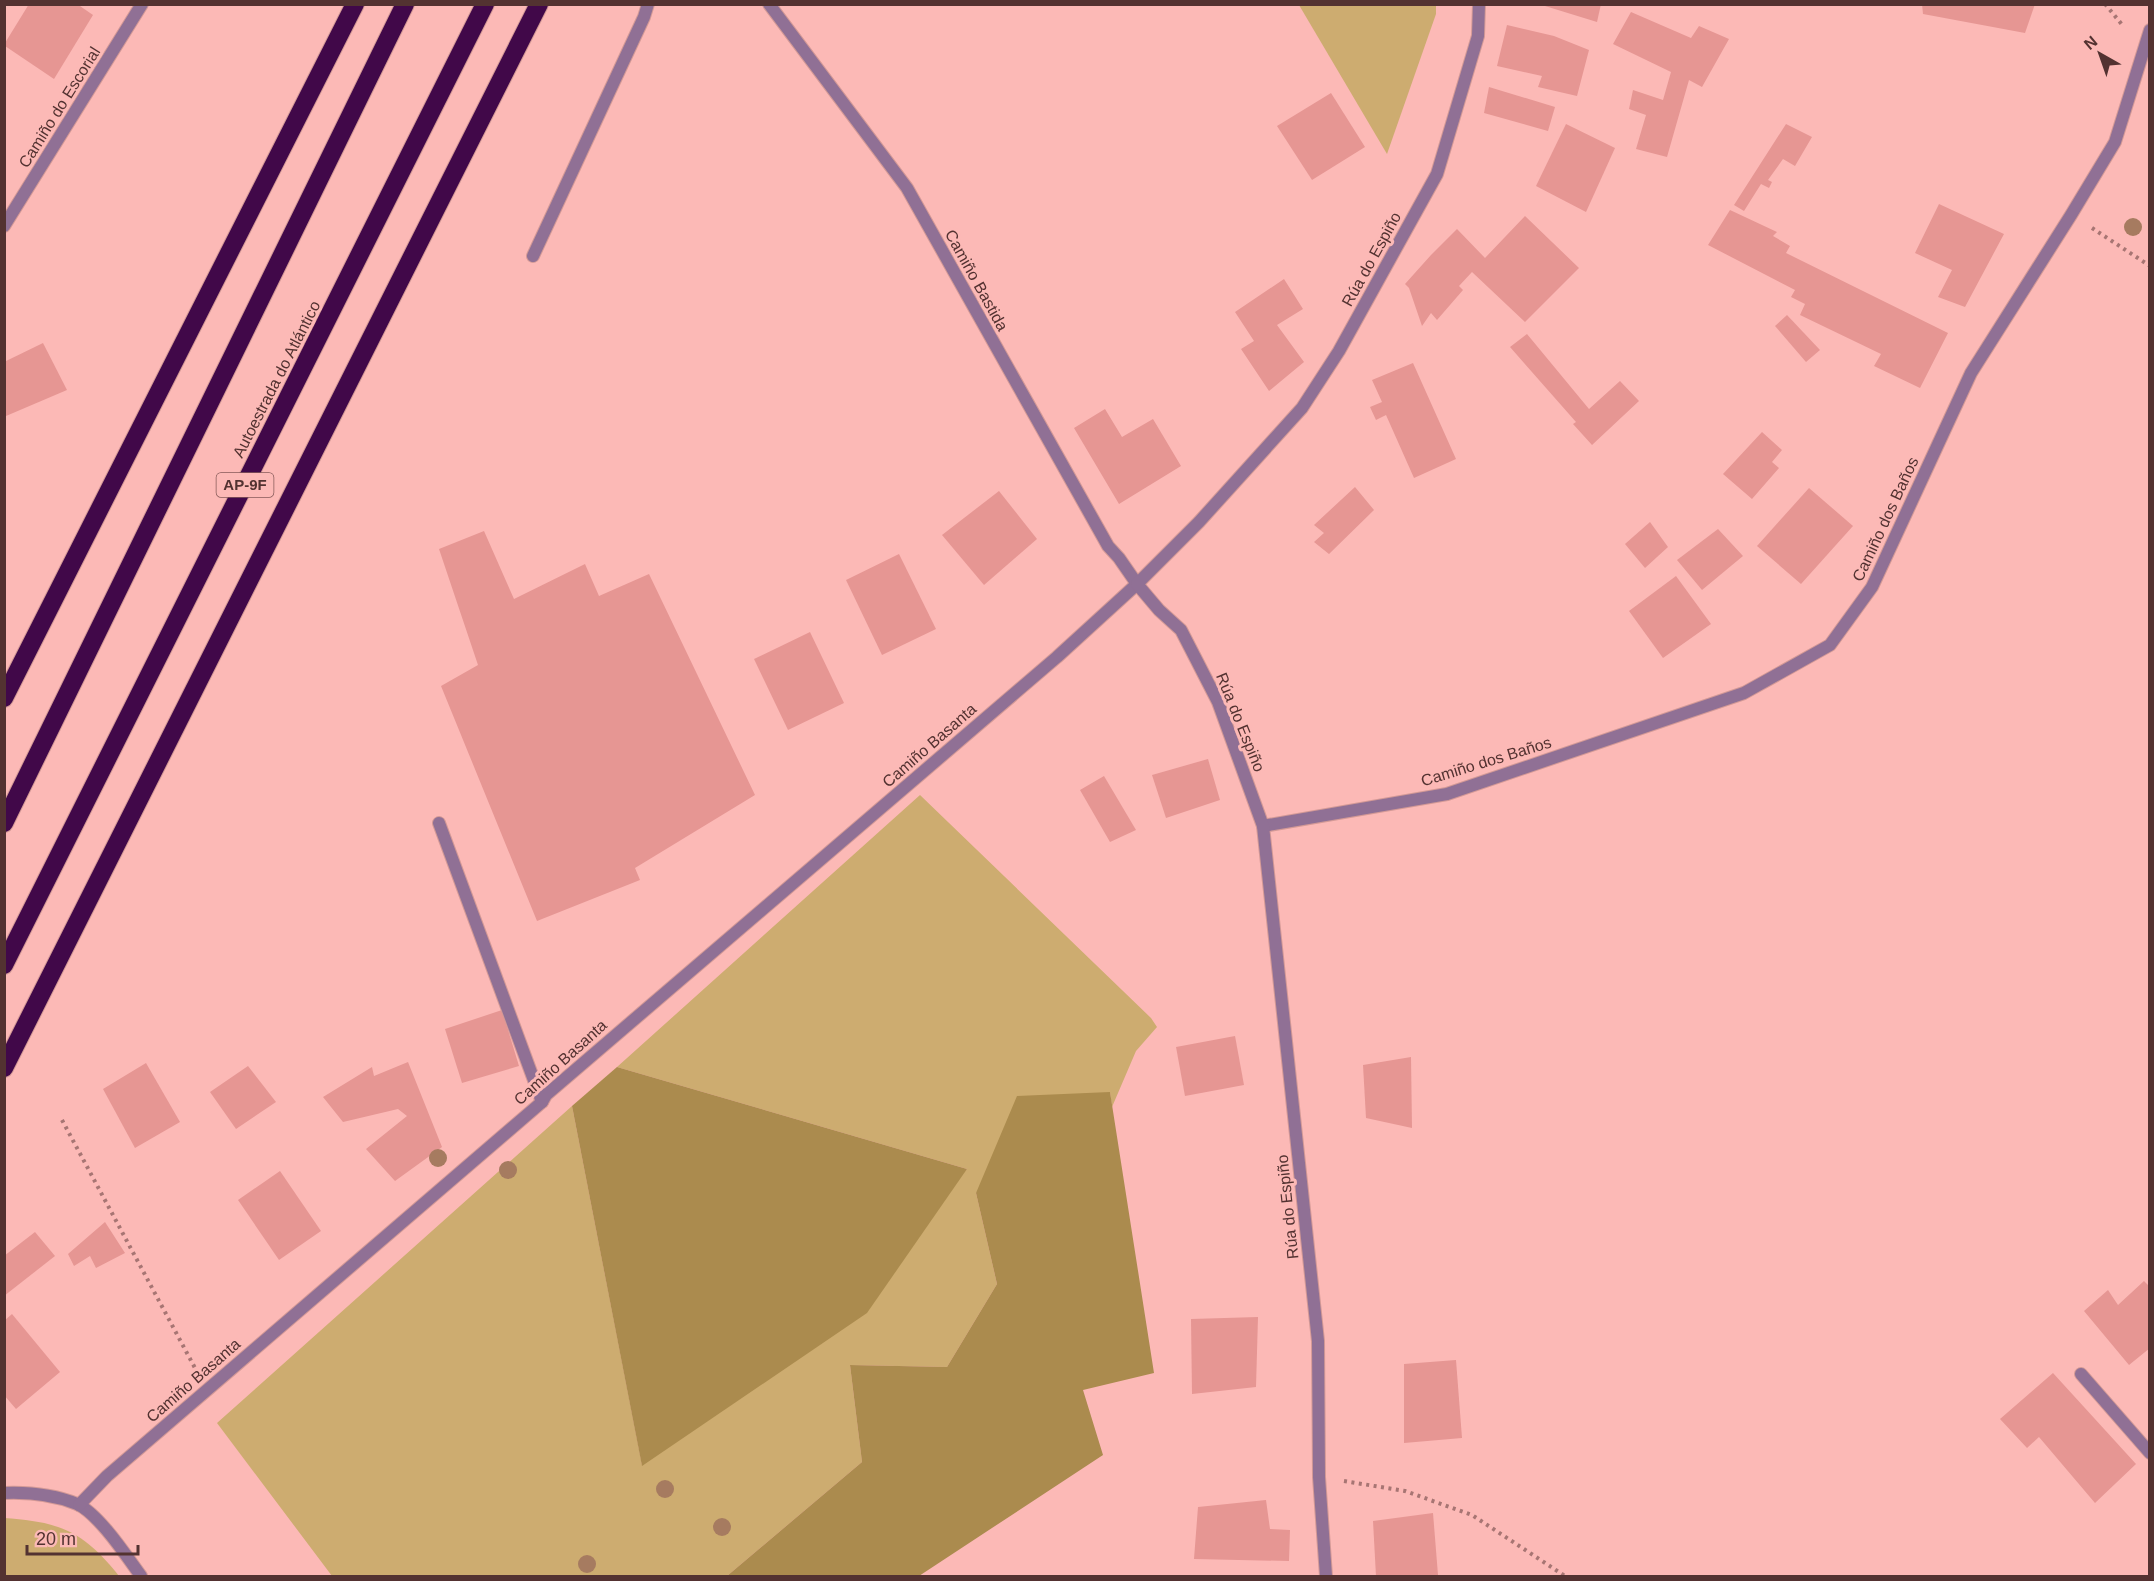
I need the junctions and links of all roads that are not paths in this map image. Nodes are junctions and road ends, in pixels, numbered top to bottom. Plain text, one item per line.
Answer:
1 (142, 4) edge
2 (355, 4) edge
3 (405, 4) edge
4 (485, 4) edge
5 (539, 4) edge
6 (648, 4) edge
7 (768, 4) edge
8 (1479, 4) edge
9 (2150, 30) edge
10 (4, 226) edge
11 (533, 256) dead end
12 (1137, 584) junction
13 (4, 698) edge
14 (4, 823) edge
15 (439, 823) dead end
16 (1263, 826) junction
17 (4, 964) edge
18 (4, 1068) edge
19 (542, 1102) junction
20 (2081, 1374) dead end
21 (2150, 1453) edge
22 (5, 1493) edge
23 (79, 1505) junction
24 (141, 1576) edge
25 (1326, 1576) edge

1 - 10 street, Camiño do Escorial
2 - 13 highway
3 - 14 highway
4 - 17 highway, Autoestrada do Atlántico / AP-9F
5 - 18 highway
6 - 11 street
7 - 12 street, Camiño Bastida
8 - 12 street, Rúa do Espiño
9 - 16 street, Camiño dos Baños
12 - 16 street, Rúa do Espiño
12 - 19 street, Camiño Basanta
15 - 19 street
16 - 25 street, Rúa do Espiño
19 - 23 street, Camiño Basanta
20 - 21 street
22 - 23 street
23 - 24 street

